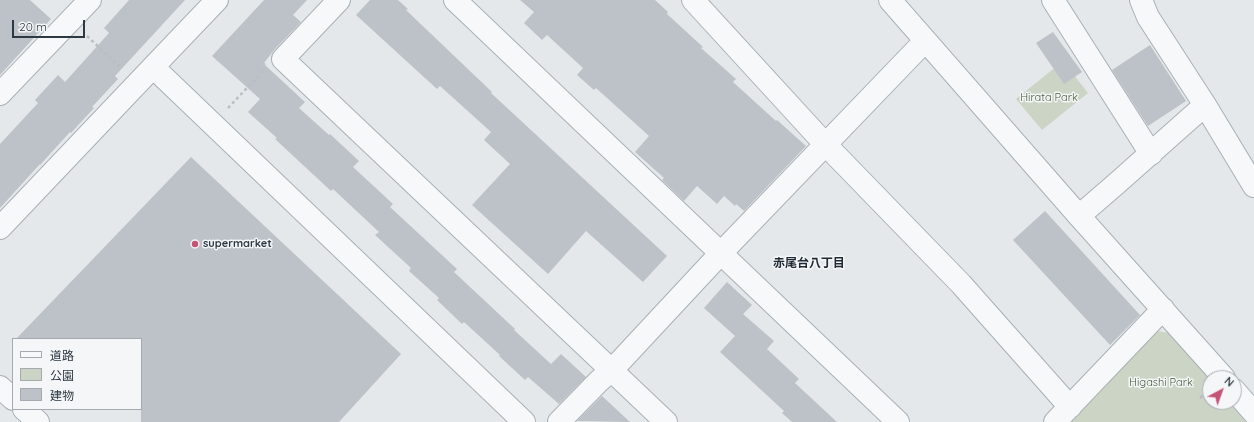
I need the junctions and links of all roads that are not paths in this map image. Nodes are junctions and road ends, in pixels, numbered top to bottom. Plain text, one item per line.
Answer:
1 (217, 0) edge
2 (339, 0) edge
3 (455, 0) edge
4 (693, 0) edge
5 (890, 0) edge
6 (1053, 0) edge
7 (1141, 0) edge
8 (81, 6) edge
9 (925, 41) junction
10 (154, 67) junction
11 (0, 94) edge
12 (1205, 105) junction
13 (826, 144) junction
14 (1151, 154) junction
15 (1254, 186) edge
16 (1080, 216) junction
17 (0, 228) edge
18 (721, 253) junction
19 (1163, 309) junction
20 (612, 370) junction
21 (1217, 370) edge
22 (0, 387) edge
23 (12, 398) edge
24 (1242, 399) edge
25 (1070, 407) junction
26 (25, 410) edge
27 (1254, 413) edge
28 (38, 422) edge
29 (524, 422) edge
30 (560, 422) edge
31 (666, 422) edge
32 (898, 422) edge
33 (1055, 422) edge

1 - 10 street
2 - 20 street
3 - 18 street
4 - 13 street
5 - 9 street
6 - 14 street
7 - 12 street
8 - 11 street
9 - 13 street
9 - 16 street
10 - 17 street
10 - 29 street
12 - 14 street
12 - 15 street
13 - 18 street
13 - 25 street
14 - 16 street
16 - 19 street
18 - 20 street
18 - 32 street
19 - 21 street
19 - 25 street
20 - 30 street
20 - 31 street
22 - 23 street
24 - 27 street
25 - 33 street
26 - 28 street

